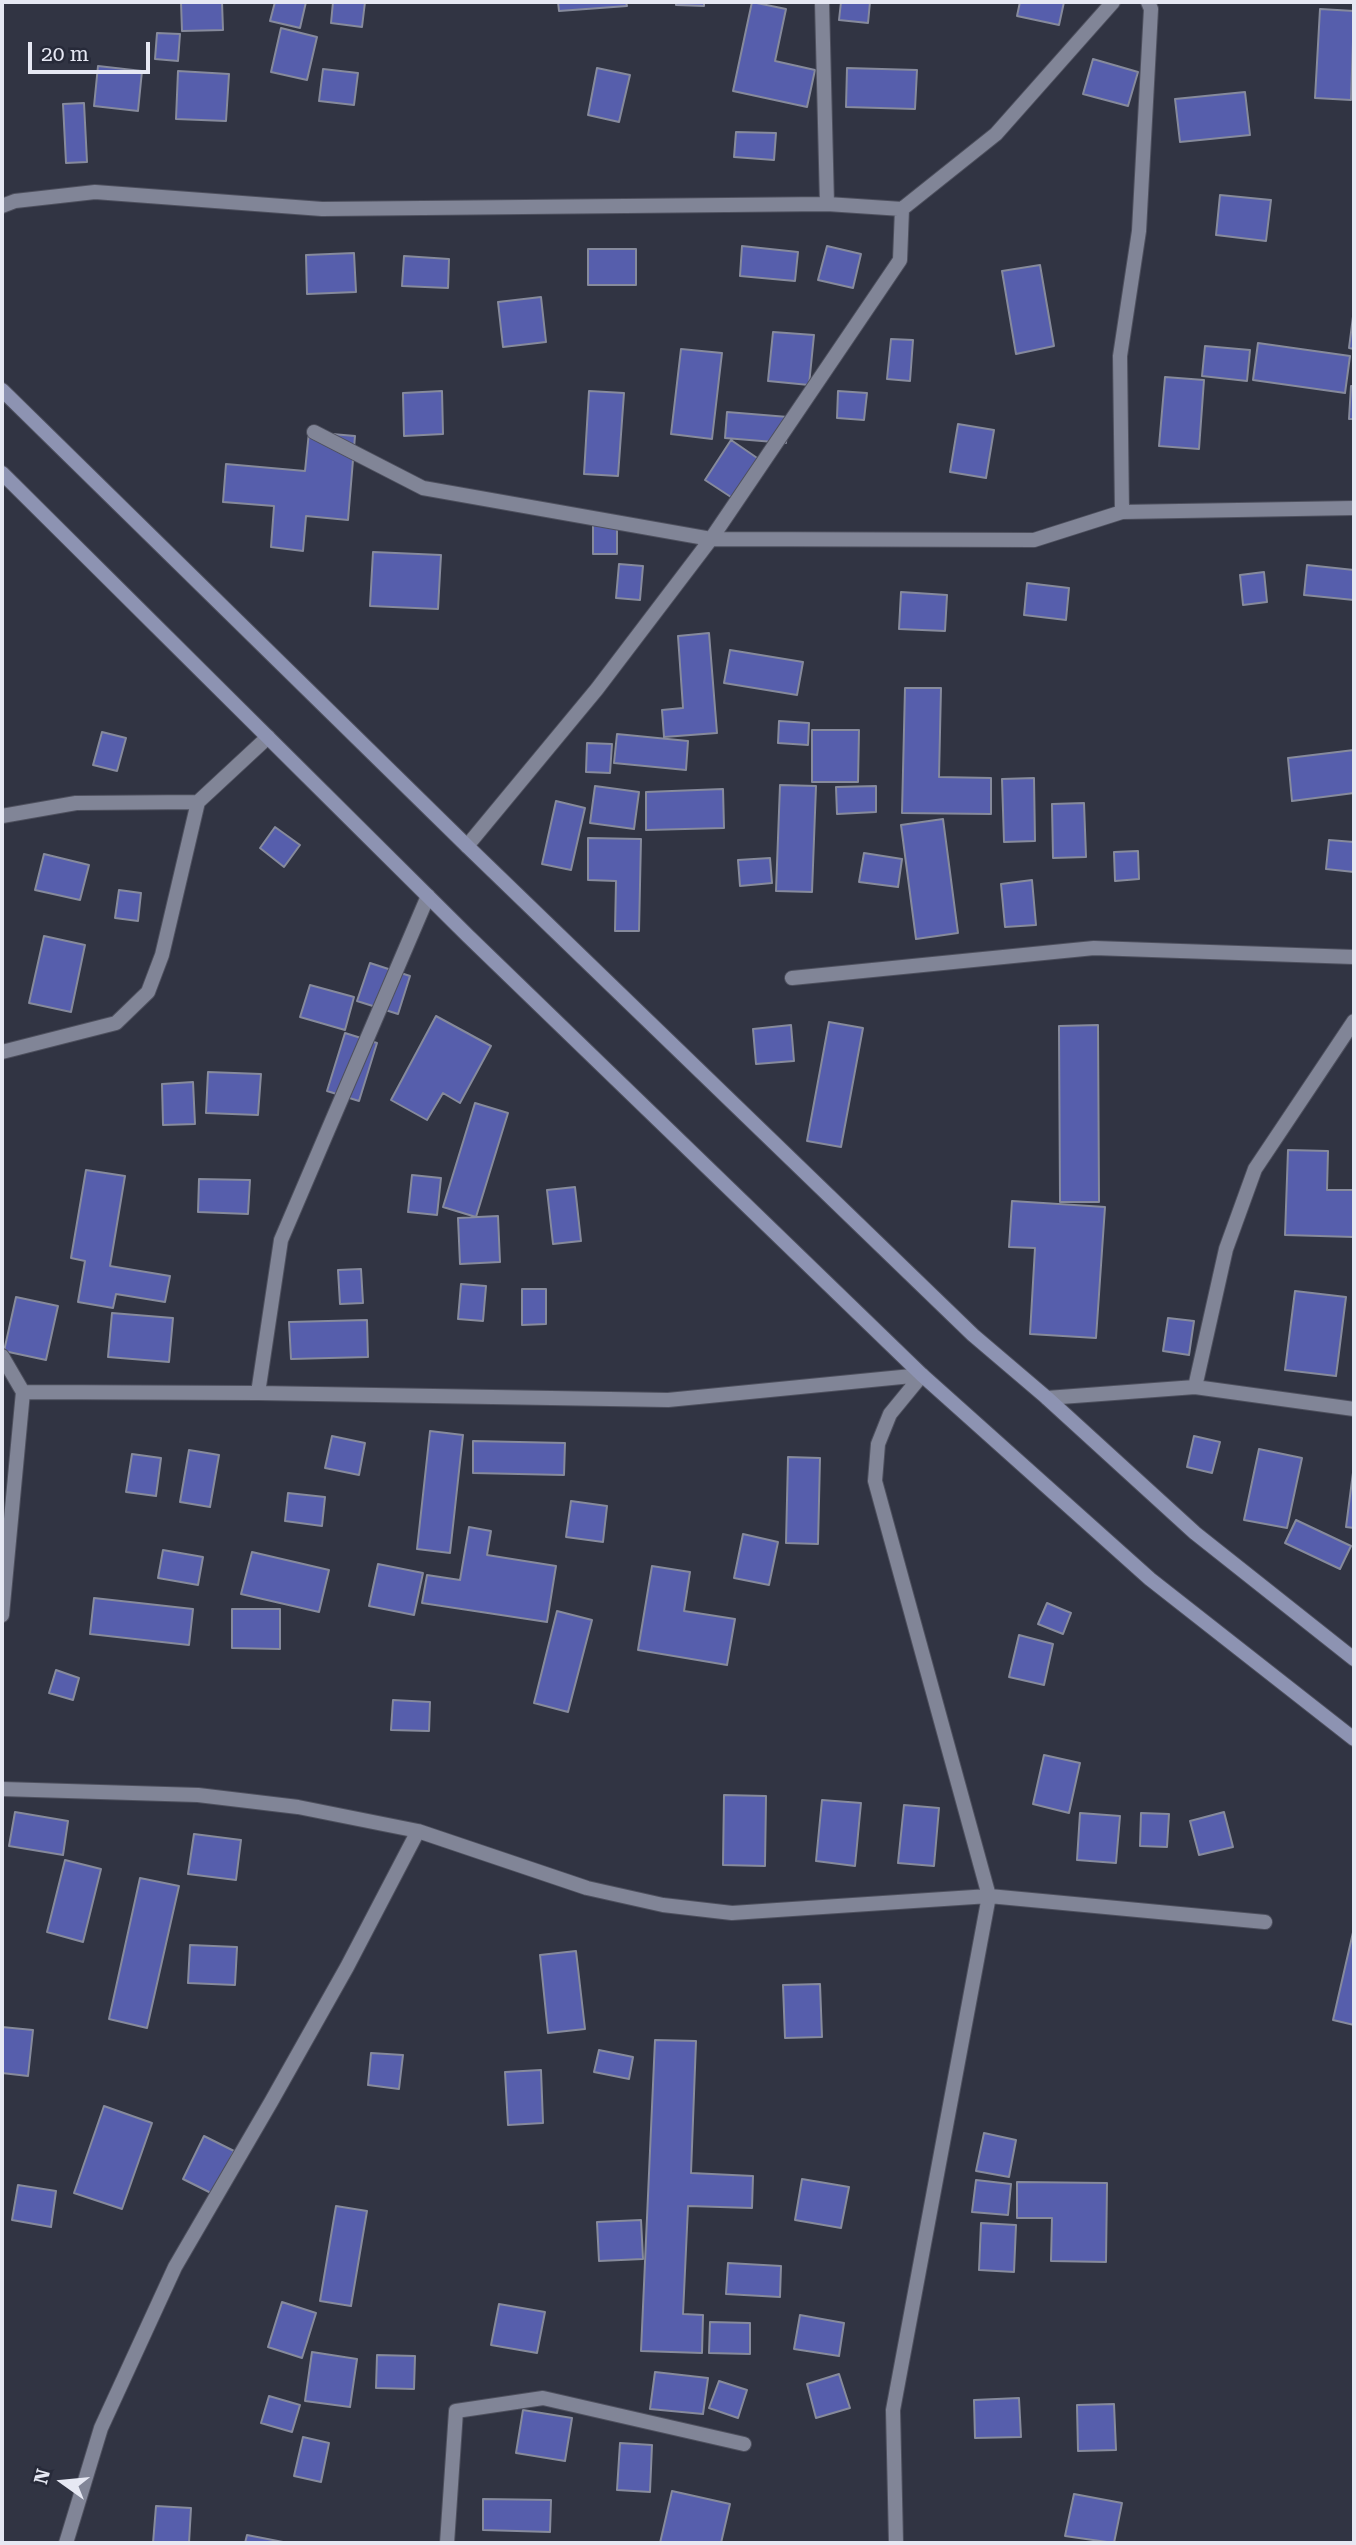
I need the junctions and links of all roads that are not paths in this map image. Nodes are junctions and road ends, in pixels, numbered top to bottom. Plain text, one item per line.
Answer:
1 (821, 2) edge
2 (1113, 2) edge
3 (1148, 2) edge
4 (827, 204) junction
5 (2, 206) edge
6 (902, 209) junction
7 (2, 390) edge
8 (314, 432) dead end
9 (2, 473) edge
10 (1354, 508) edge
11 (1122, 512) junction
12 (711, 539) junction
13 (268, 737) junction
14 (198, 802) junction
15 (2, 816) edge
16 (467, 846) junction
17 (428, 896) junction
18 (1354, 957) edge
19 (792, 978) dead end
20 (1354, 1021) edge
21 (2, 1052) edge
22 (2, 1356) edge
23 (922, 1375) junction
24 (1195, 1387) junction
25 (23, 1392) junction
26 (258, 1393) junction
27 (1047, 1398) junction
28 (1354, 1409) edge
29 (2, 1615) edge
30 (1354, 1659) edge
31 (1354, 1739) edge
32 (2, 1789) edge
33 (418, 1831) junction
34 (989, 1896) junction
35 (1265, 1922) dead end
36 (744, 2444) dead end
37 (66, 2543) edge
38 (447, 2543) edge
39 (895, 2543) edge

1 - 4 street
2 - 6 street
3 - 11 street
4 - 5 street
4 - 6 street
6 - 12 street
7 - 16 main road
8 - 12 street
9 - 13 main road
10 - 11 street
11 - 12 street
12 - 16 street
13 - 14 street
13 - 17 main road
14 - 15 street
14 - 21 street
16 - 27 main road
17 - 23 main road
17 - 26 street
18 - 19 street
20 - 24 street
22 - 25 street
23 - 26 street
23 - 31 main road
23 - 34 street
24 - 27 street
24 - 28 street
25 - 26 street
25 - 29 street
27 - 30 main road
32 - 33 street
33 - 34 street
33 - 37 street
34 - 35 street
34 - 39 street
36 - 38 street

